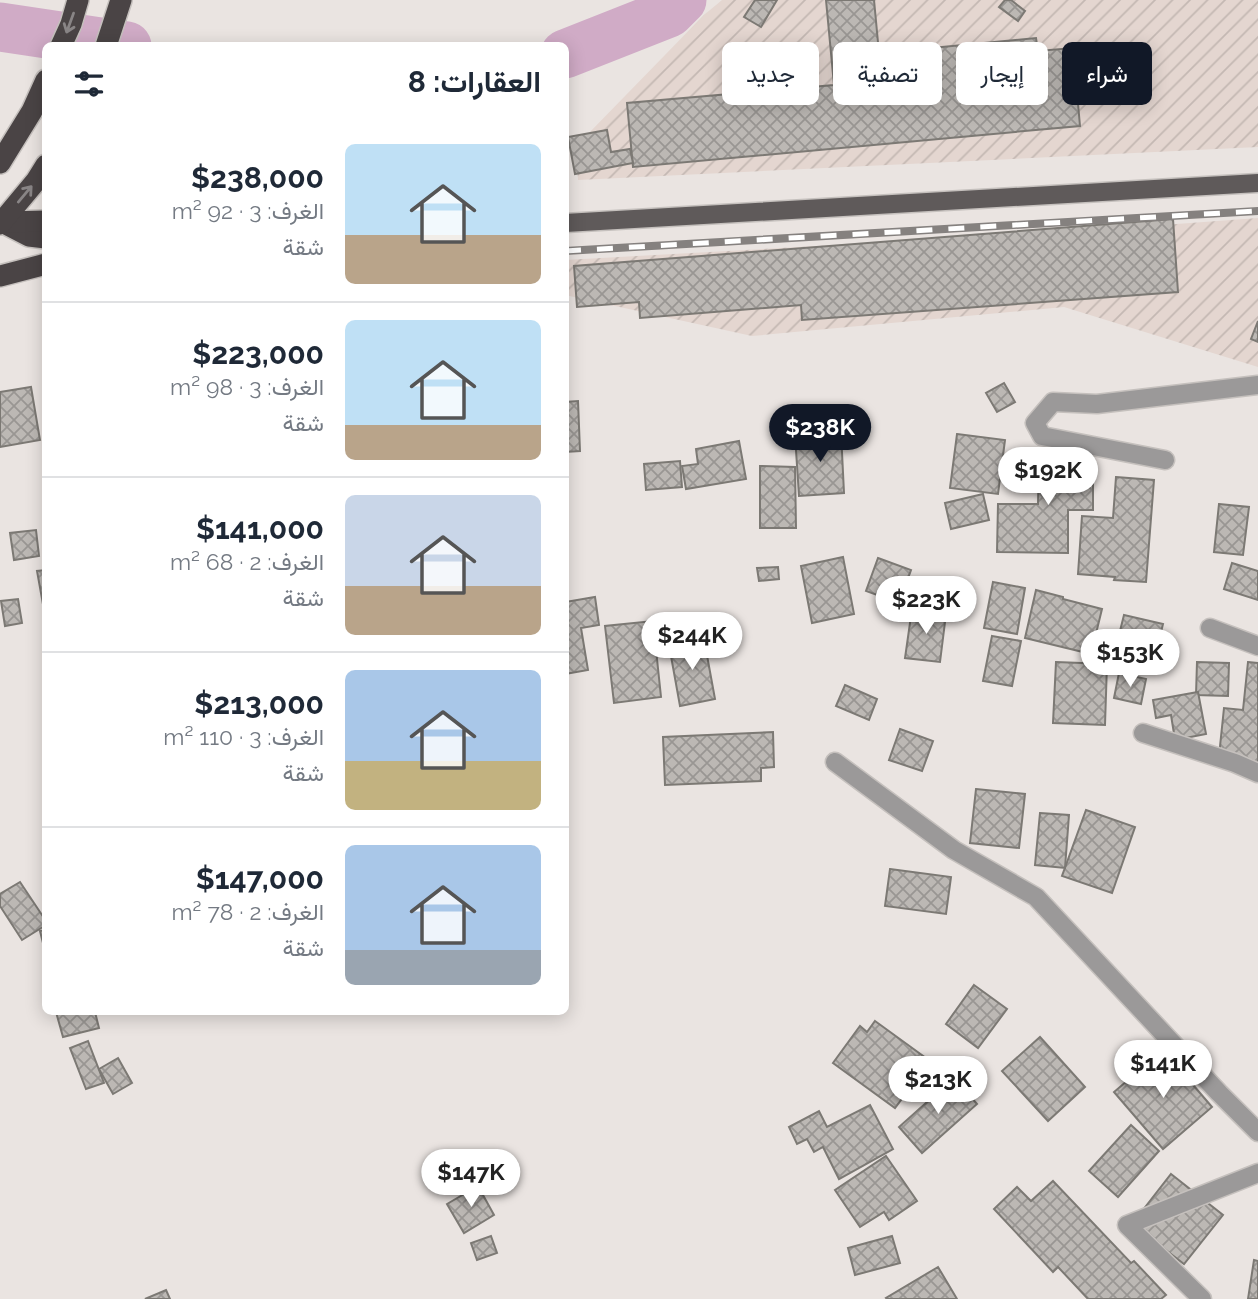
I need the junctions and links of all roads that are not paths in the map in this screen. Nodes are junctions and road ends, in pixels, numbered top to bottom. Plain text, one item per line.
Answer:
1 (78, 0) edge
2 (121, 0) edge
3 (63, 42) edge
4 (107, 42) edge
5 (42, 89) edge
6 (0, 163) edge
7 (42, 171) edge
8 (1258, 183) edge
9 (42, 221) edge
10 (0, 222) edge
11 (569, 223) edge
12 (42, 238) edge
13 (42, 265) edge
14 (0, 276) edge
15 (1258, 385) edge
16 (1165, 460) dead end
17 (1210, 628) dead end
18 (1258, 646) edge
19 (1143, 733) dead end
20 (835, 762) dead end
21 (1258, 773) edge
22 (1258, 1132) edge
23 (1258, 1173) edge
24 (1202, 1299) edge

1 -> 3 highway
2 - 4 highway
5 - 6 highway
10 -> 7 highway
8 - 11 main road
9 - 10 highway
10 - 12 highway
13 - 14 highway
15 - 16 street
17 - 18 street
19 - 21 street
20 - 22 street
23 - 24 street

